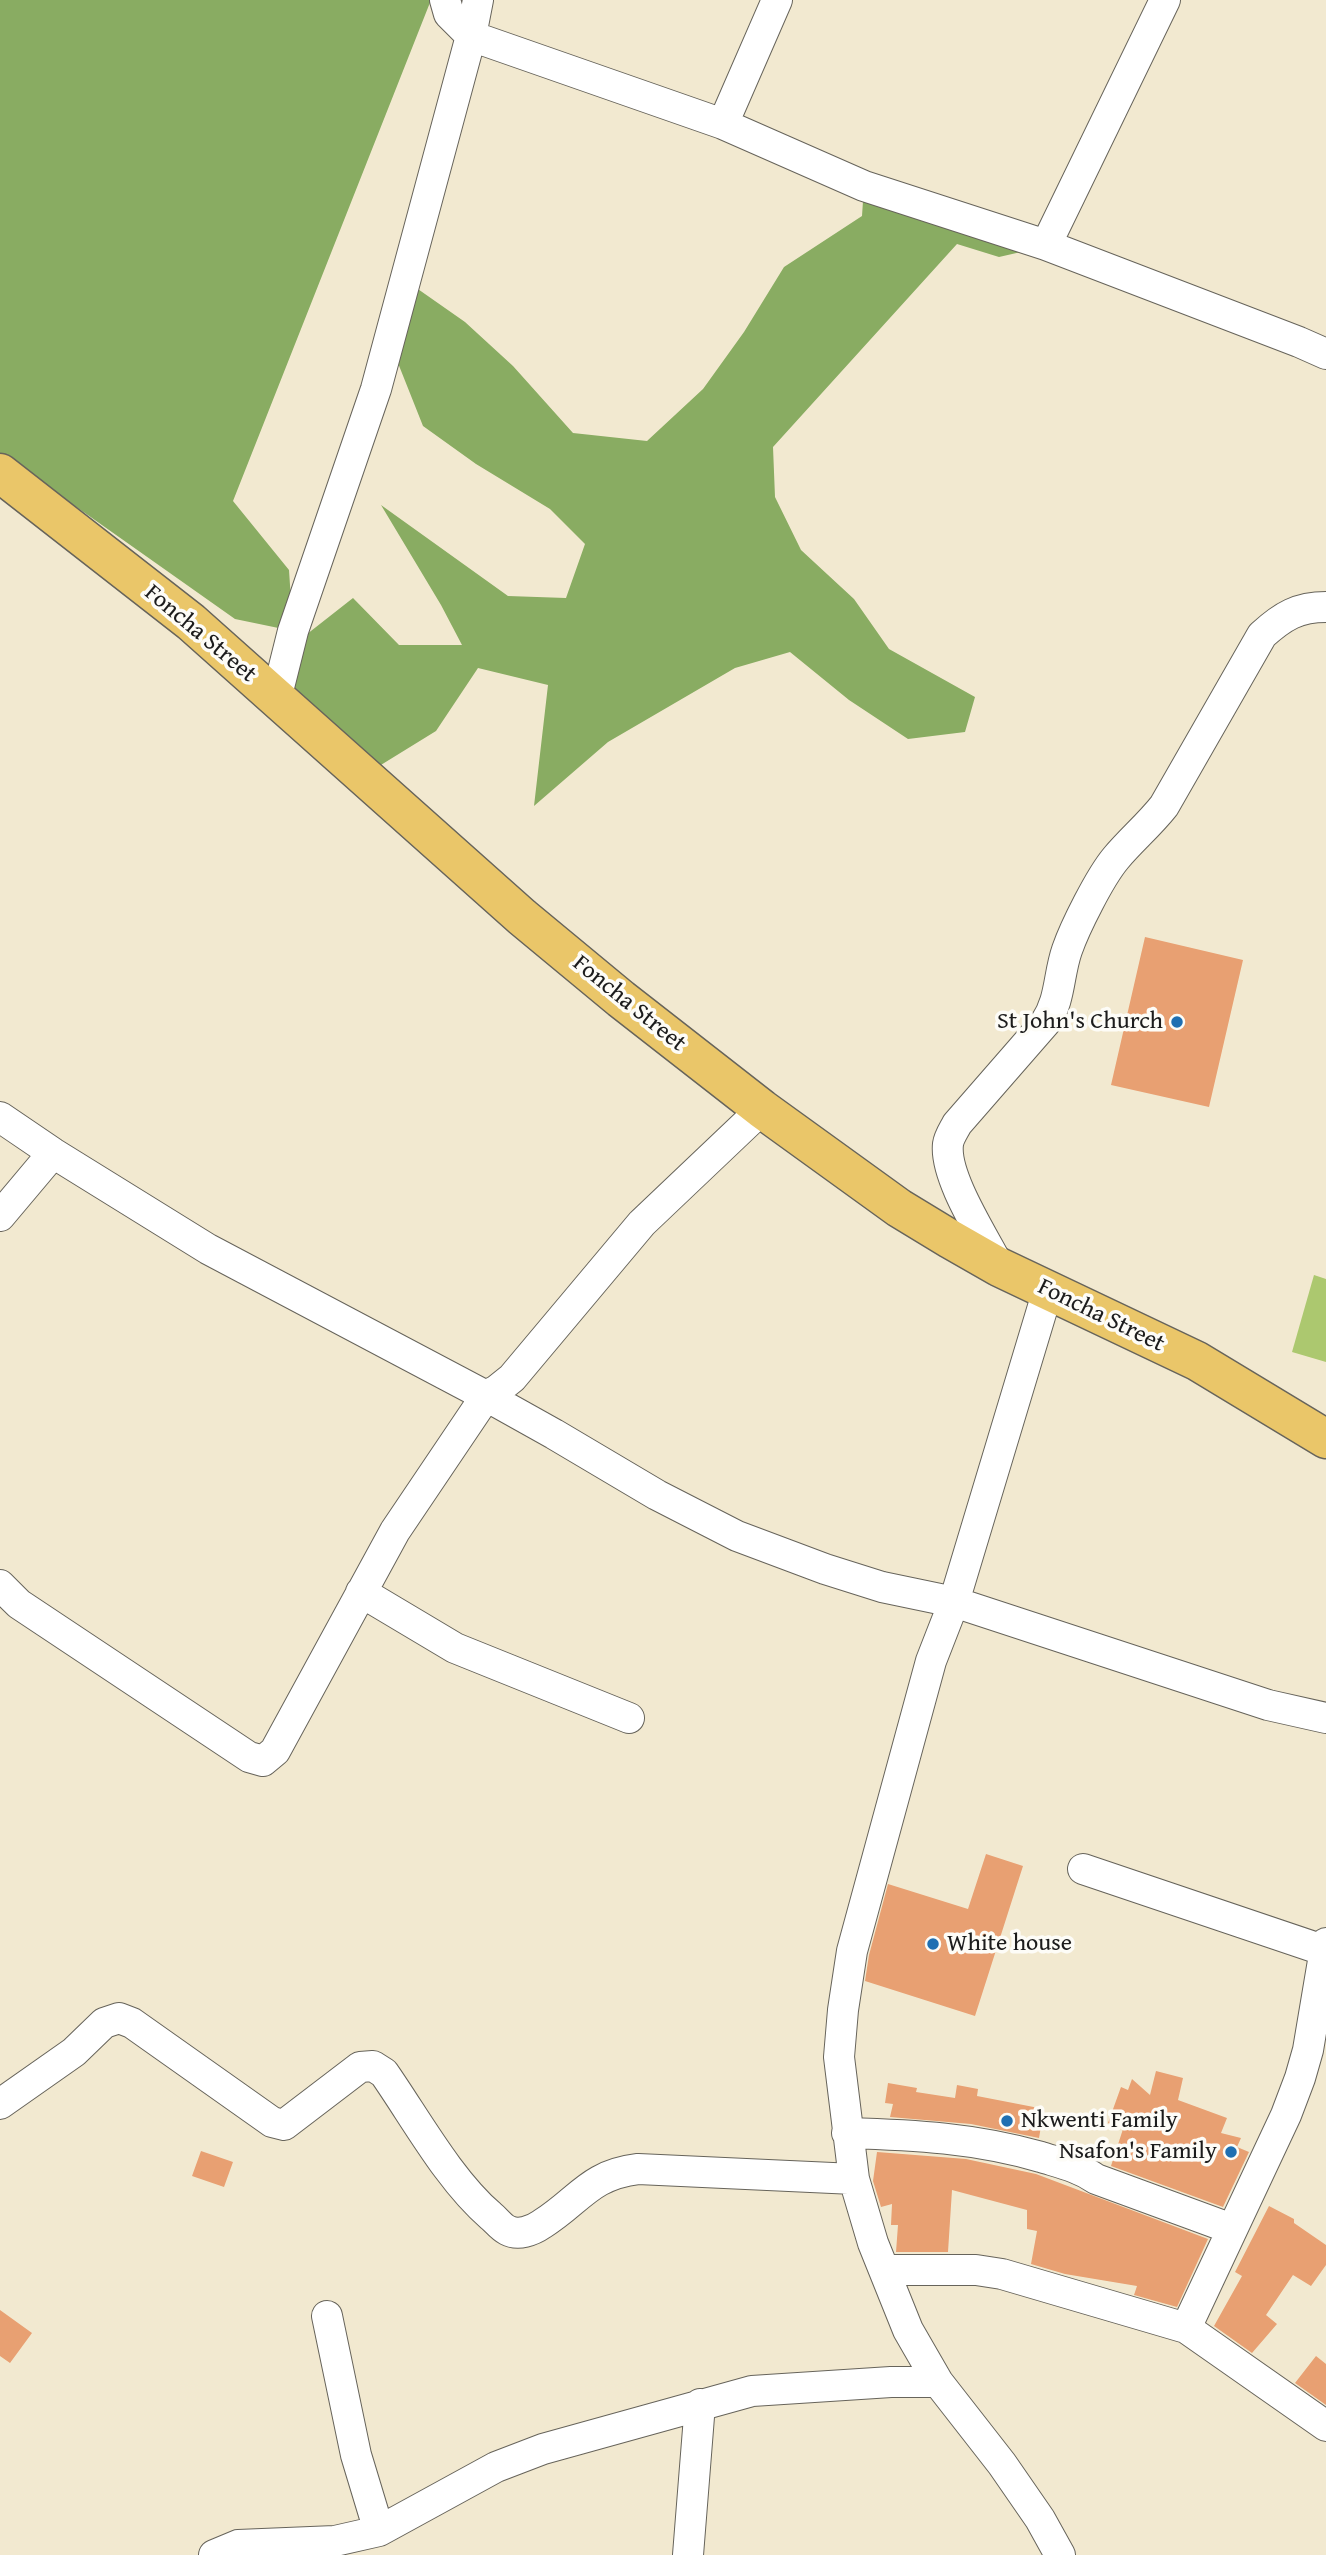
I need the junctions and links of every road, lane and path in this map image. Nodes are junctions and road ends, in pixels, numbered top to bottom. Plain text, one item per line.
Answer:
1 (446, 0) edge
2 (478, 0) edge
3 (777, 0) edge
4 (1165, 0) edge
5 (471, 36) junction
6 (723, 124) junction
7 (1046, 245) junction
8 (1326, 354) edge
9 (0, 473) edge
10 (1326, 607) edge
11 (276, 699) junction
12 (762, 1110) junction
13 (0, 1117) edge
14 (53, 1153) junction
15 (0, 1216) edge
16 (999, 1267) junction
17 (1048, 1290) junction
18 (486, 1396) junction
19 (1326, 1439) edge
20 (0, 1585) edge
21 (361, 1592) junction
22 (954, 1602) junction
23 (629, 1718) dead end
24 (1326, 1718) edge
25 (1083, 1869) dead end
26 (1325, 1949) edge
27 (0, 2104) edge
28 (847, 2133) junction
29 (854, 2179) junction
30 (1232, 2229) junction
31 (884, 2270) junction
32 (327, 2316) dead end
33 (1186, 2328) junction
34 (938, 2382) junction
35 (700, 2404) junction
36 (1326, 2426) edge
37 (379, 2531) junction
38 (214, 2555) edge
39 (688, 2555) edge
40 (1060, 2555) edge

1 - 5 street
2 - 5 street
3 - 6 street
4 - 7 street
5 - 6 street
5 - 11 street
6 - 7 street
7 - 8 street
9 - 11 main road, Foncha Street
10 - 16 street
11 - 12 main road, Foncha Street
12 - 16 main road, Foncha Street
12 - 18 street
13 - 14 street
14 - 15 street
14 - 18 street
16 - 17 main road, Foncha Street
17 - 19 main road, Foncha Street
17 - 22 street
18 - 21 street
18 - 22 street
20 - 21 street
21 - 23 street
22 - 24 street
22 - 28 street
25 - 26 street
26 - 30 street
27 - 29 street
28 - 29 street
28 - 30 street
29 - 31 street
30 - 33 street
31 - 33 street
31 - 34 street
32 - 37 street
33 - 36 street
34 - 35 street
34 - 40 street
35 - 37 street
35 - 39 street
37 - 38 street

